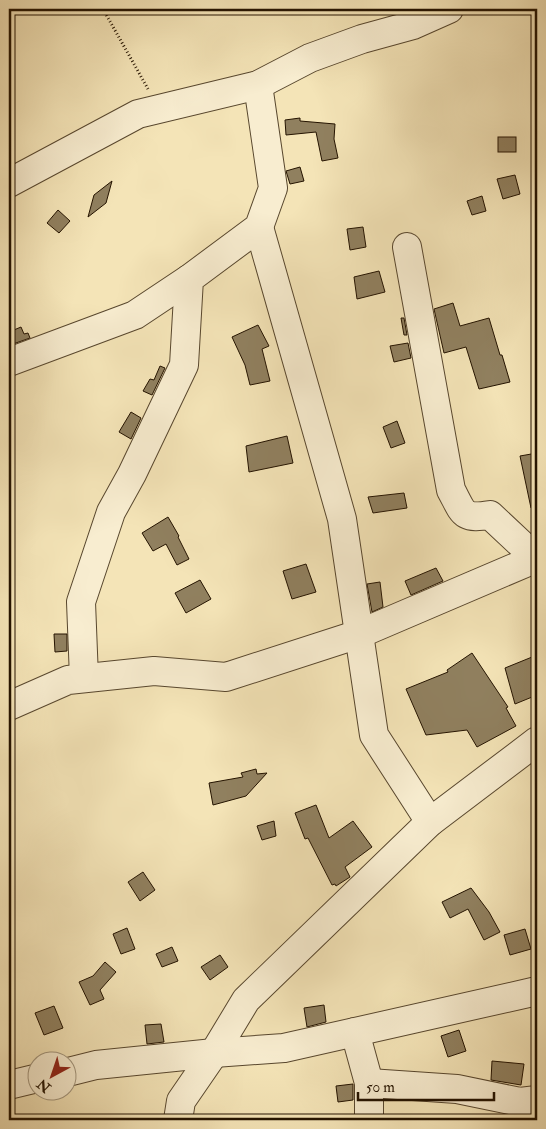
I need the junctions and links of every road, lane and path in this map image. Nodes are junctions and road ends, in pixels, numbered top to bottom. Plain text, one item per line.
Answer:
1 (103, 9) edge
2 (449, 9) edge
3 (258, 85) junction
4 (159, 109) junction
5 (9, 183) edge
6 (259, 227) junction
7 (407, 247) dead end
8 (189, 279) junction
9 (9, 362) edge
10 (537, 559) edge
11 (359, 634) junction
12 (84, 678) junction
13 (9, 706) edge
14 (537, 741) edge
15 (430, 822) junction
16 (537, 991) edge
17 (356, 1032) junction
18 (214, 1053) junction
19 (78, 1070) edge
20 (28, 1080) edge
21 (369, 1083) junction
22 (9, 1085) edge
23 (537, 1100) edge
24 (178, 1120) edge
25 (369, 1120) edge

1 - 4 path
2 - 3 street
3 - 4 street
3 - 6 street
4 - 5 street
6 - 8 street
6 - 11 street
7 - 10 street
8 - 9 street
8 - 12 street
10 - 11 street
11 - 12 street
11 - 15 street
12 - 13 street
14 - 15 street
15 - 18 street
16 - 17 street
17 - 18 street
17 - 21 street
18 - 19 street
18 - 24 street
20 - 22 street
21 - 23 street
21 - 25 street

